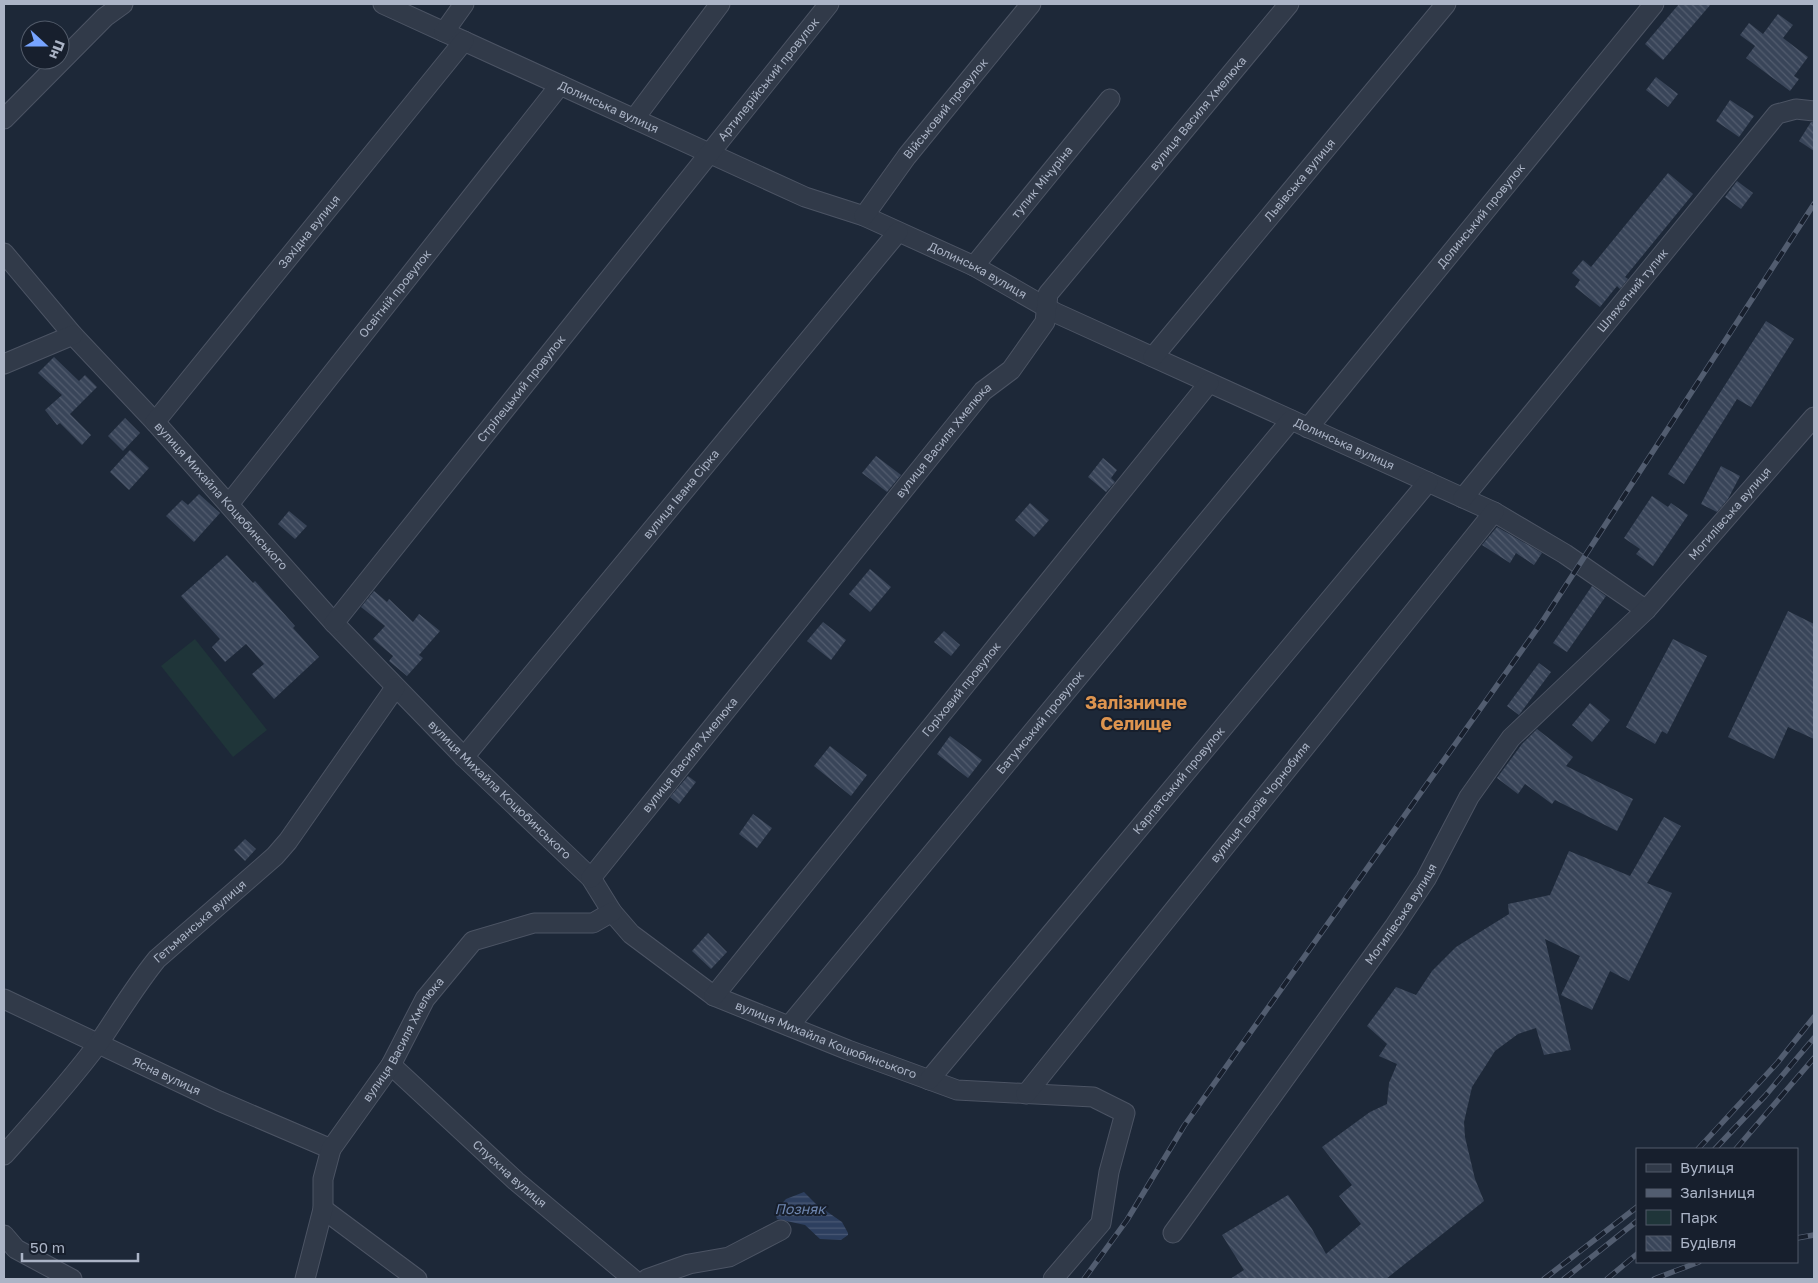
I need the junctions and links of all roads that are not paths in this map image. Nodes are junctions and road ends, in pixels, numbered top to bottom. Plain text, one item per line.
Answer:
1 (123, 4) edge
2 (464, 4) edge
3 (720, 4) edge
4 (829, 4) edge
5 (1032, 4) edge
6 (1289, 4) edge
7 (1446, 4) edge
8 (1654, 4) edge
9 (395, 6) edge
10 (444, 32) junction
11 (464, 41) junction
12 (560, 85) junction
13 (1110, 99) dead end
14 (1814, 111) edge
15 (4, 119) edge
16 (634, 119) junction
17 (708, 153) junction
18 (864, 216) junction
19 (898, 232) junction
20 (4, 253) edge
21 (974, 266) junction
22 (1047, 308) junction
23 (73, 335) junction
24 (1153, 357) junction
25 (4, 364) edge
26 (1209, 383) junction
27 (1814, 417) edge
28 (155, 422) junction
29 (1300, 424) junction
30 (1428, 482) junction
31 (1463, 498) junction
32 (229, 504) junction
33 (1494, 512) junction
34 (1646, 610) junction
35 (334, 623) junction
36 (395, 688) junction
37 (464, 757) junction
38 (591, 878) junction
39 (612, 912) junction
40 (714, 996) junction
41 (4, 999) edge
42 (789, 1026) junction
43 (98, 1044) junction
44 (391, 1065) junction
45 (929, 1080) junction
46 (1026, 1094) junction
47 (331, 1149) junction
48 (4, 1155) edge
49 (323, 1209) junction
50 (781, 1230) dead end
51 (1173, 1233) dead end
52 (4, 1235) edge
53 (72, 1279) edge
54 (306, 1279) edge
55 (416, 1279) edge
56 (633, 1279) edge
57 (647, 1279) edge
58 (1053, 1279) edge

1 - 15 street
2 - 10 street
3 - 16 street
4 - 17 street, Артилерійський провулок
5 - 18 street, Військовий провулок
6 - 22 street, вулиця Василя Хмелюка
7 - 24 street, Львівська вулиця
8 - 29 street, Долинський провулок
9 - 10 street, Долинська вулиця
10 - 11 street, Долинська вулиця
11 - 12 street, Долинська вулиця
11 - 28 street, Західна вулиця
12 - 16 street, Долинська вулиця
12 - 32 street, Освітній провулок
13 - 21 street, тупик Мічуріна
14 - 31 street, Шляхетний тупик
16 - 17 street, Долинська вулиця
17 - 18 street, Долинська вулиця
17 - 35 street, Стрілецький провулок
18 - 19 street, Долинська вулиця
19 - 21 street, Долинська вулиця
19 - 37 street, вулиця Івана Сірка
20 - 23 street, вулиця Михайла Коцюбинського
21 - 22 street, Долинська вулиця
22 - 24 street, Долинська вулиця
22 - 38 street, вулиця Василя Хмелюка
23 - 25 street
23 - 28 street, вулиця Михайла Коцюбинського
24 - 26 street, Долинська вулиця
26 - 29 street, Долинська вулиця
26 - 40 street, Горіховий провулок
27 - 34 street, Могилівська вулиця
28 - 32 street, вулиця Михайла Коцюбинського
29 - 30 street, Долинська вулиця
29 - 42 street, Батумський провулок
30 - 31 street, Долинська вулиця
30 - 45 street, Карпатський провулок
31 - 33 street, Долинська вулиця
32 - 35 street, вулиця Михайла Коцюбинського
33 - 34 street, Долинська вулиця
33 - 46 street, вулиця Героїв Чорнобиля
34 - 51 street, Могилівська вулиця
35 - 36 street, вулиця Михайла Коцюбинського
36 - 37 street, вулиця Михайла Коцюбинського
36 - 43 street, Гетьманська вулиця
37 - 38 street, вулиця Михайла Коцюбинського
38 - 39 street, вулиця Михайла Коцюбинського
39 - 40 street, вулиця Михайла Коцюбинського
39 - 44 street, вулиця Василя Хмелюка
40 - 42 street, вулиця Михайла Коцюбинського
41 - 43 street, Ясна вулиця
42 - 45 street, вулиця Михайла Коцюбинського
43 - 47 street, Ясна вулиця
43 - 48 street, Гетьманська вулиця
44 - 47 street, вулиця Василя Хмелюка
44 - 56 street, Спускна вулиця
45 - 46 street, вулиця Михайла Коцюбинського
46 - 58 street, вулиця Михайла Коцюбинського
47 - 49 street, вулиця Василя Хмелюка
49 - 54 street, вулиця Василя Хмелюка
49 - 55 street
50 - 57 street
52 - 53 street

